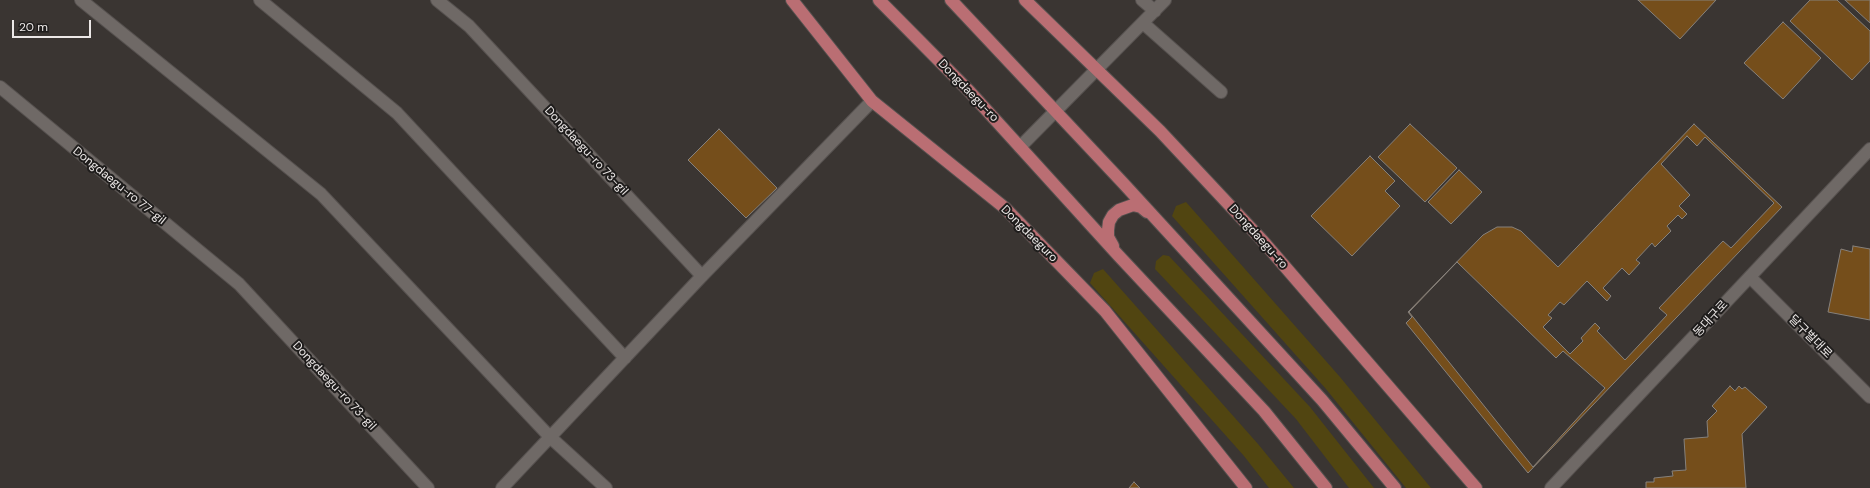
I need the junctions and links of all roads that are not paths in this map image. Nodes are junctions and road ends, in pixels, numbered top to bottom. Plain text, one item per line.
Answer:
1 (81, 0) edge
2 (260, 0) edge
3 (437, 0) edge
4 (792, 0) edge
5 (879, 0) edge
6 (951, 0) edge
7 (1025, 0) edge
8 (1142, 0) edge
9 (1165, 0) edge
10 (1155, 11) junction
11 (1143, 23) junction
12 (1097, 70) junction
13 (0, 87) edge
14 (1221, 92) dead end
15 (872, 102) junction
16 (1056, 111) junction
17 (1020, 147) junction
18 (1870, 149) edge
19 (1160, 222) junction
20 (1118, 255) junction
21 (702, 276) junction
22 (1750, 278) junction
23 (239, 284) joint
24 (625, 358) junction
25 (1870, 396) edge
26 (550, 437) junction
27 (428, 488) edge
28 (502, 488) edge
29 (606, 488) edge
30 (1246, 488) edge
31 (1326, 488) edge
32 (1394, 488) edge
33 (1476, 488) edge
34 (1551, 488) edge

1 - 26 street
2 - 24 street
3 - 21 street, Dongdaegu-ro 73-gil
4 - 15 main road, Dongdaeguro
5 - 17 main road, Dongdaegu-ro
6 - 16 main road
7 - 12 main road, Dongdaegu-ro
8 - 10 street
9 - 10 street
10 - 11 street
11 - 12 street
11 - 14 street
12 - 16 street
12 - 33 main road, Dongdaegu-ro
13 - 23 street, Dongdaegu-ro 77-gil
15 - 21 street
15 - 30 main road, Dongdaeguro
16 - 17 street
16 - 19 main road
17 - 20 main road, Dongdaegu-ro
18 - 22 street, 동대구로
19 - 20 main road
19 - 32 main road
20 - 31 main road, Dongdaegu-ro
21 - 24 street
22 - 25 street, 달구벌대로
22 - 34 street, 동대구로
23 - 27 street, Dongdaegu-ro 73-gil
24 - 26 street
26 - 28 street
26 - 29 street

